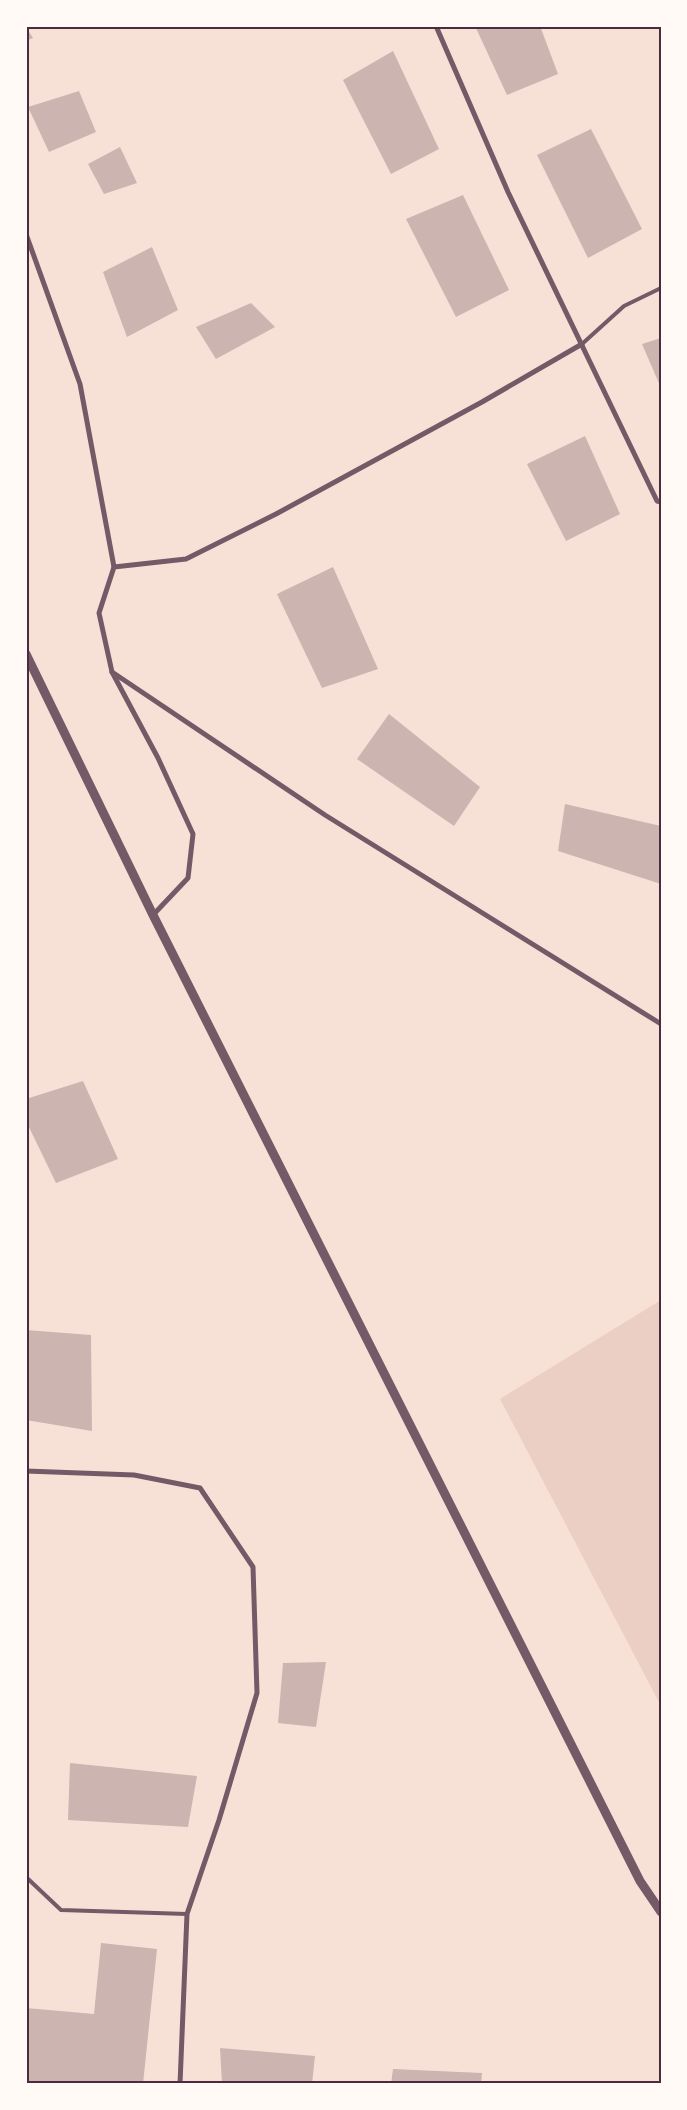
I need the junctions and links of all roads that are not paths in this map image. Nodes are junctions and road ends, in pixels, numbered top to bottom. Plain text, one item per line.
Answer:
1 (436, 26) edge
2 (26, 234) edge
3 (661, 288) edge
4 (582, 344) junction
5 (661, 502) edge
6 (114, 567) junction
7 (26, 654) edge
8 (112, 672) junction
9 (153, 915) junction
10 (661, 1024) edge
11 (26, 1472) edge
12 (26, 1877) edge
13 (661, 1912) edge
14 (187, 1914) junction
15 (180, 2084) edge

1 - 4 street
2 - 6 street
3 - 4 lane
4 - 5 street
4 - 6 street
6 - 8 street
7 - 9 street
8 - 9 street
8 - 10 street
9 - 13 street
11 - 14 street
12 - 14 lane
14 - 15 street

